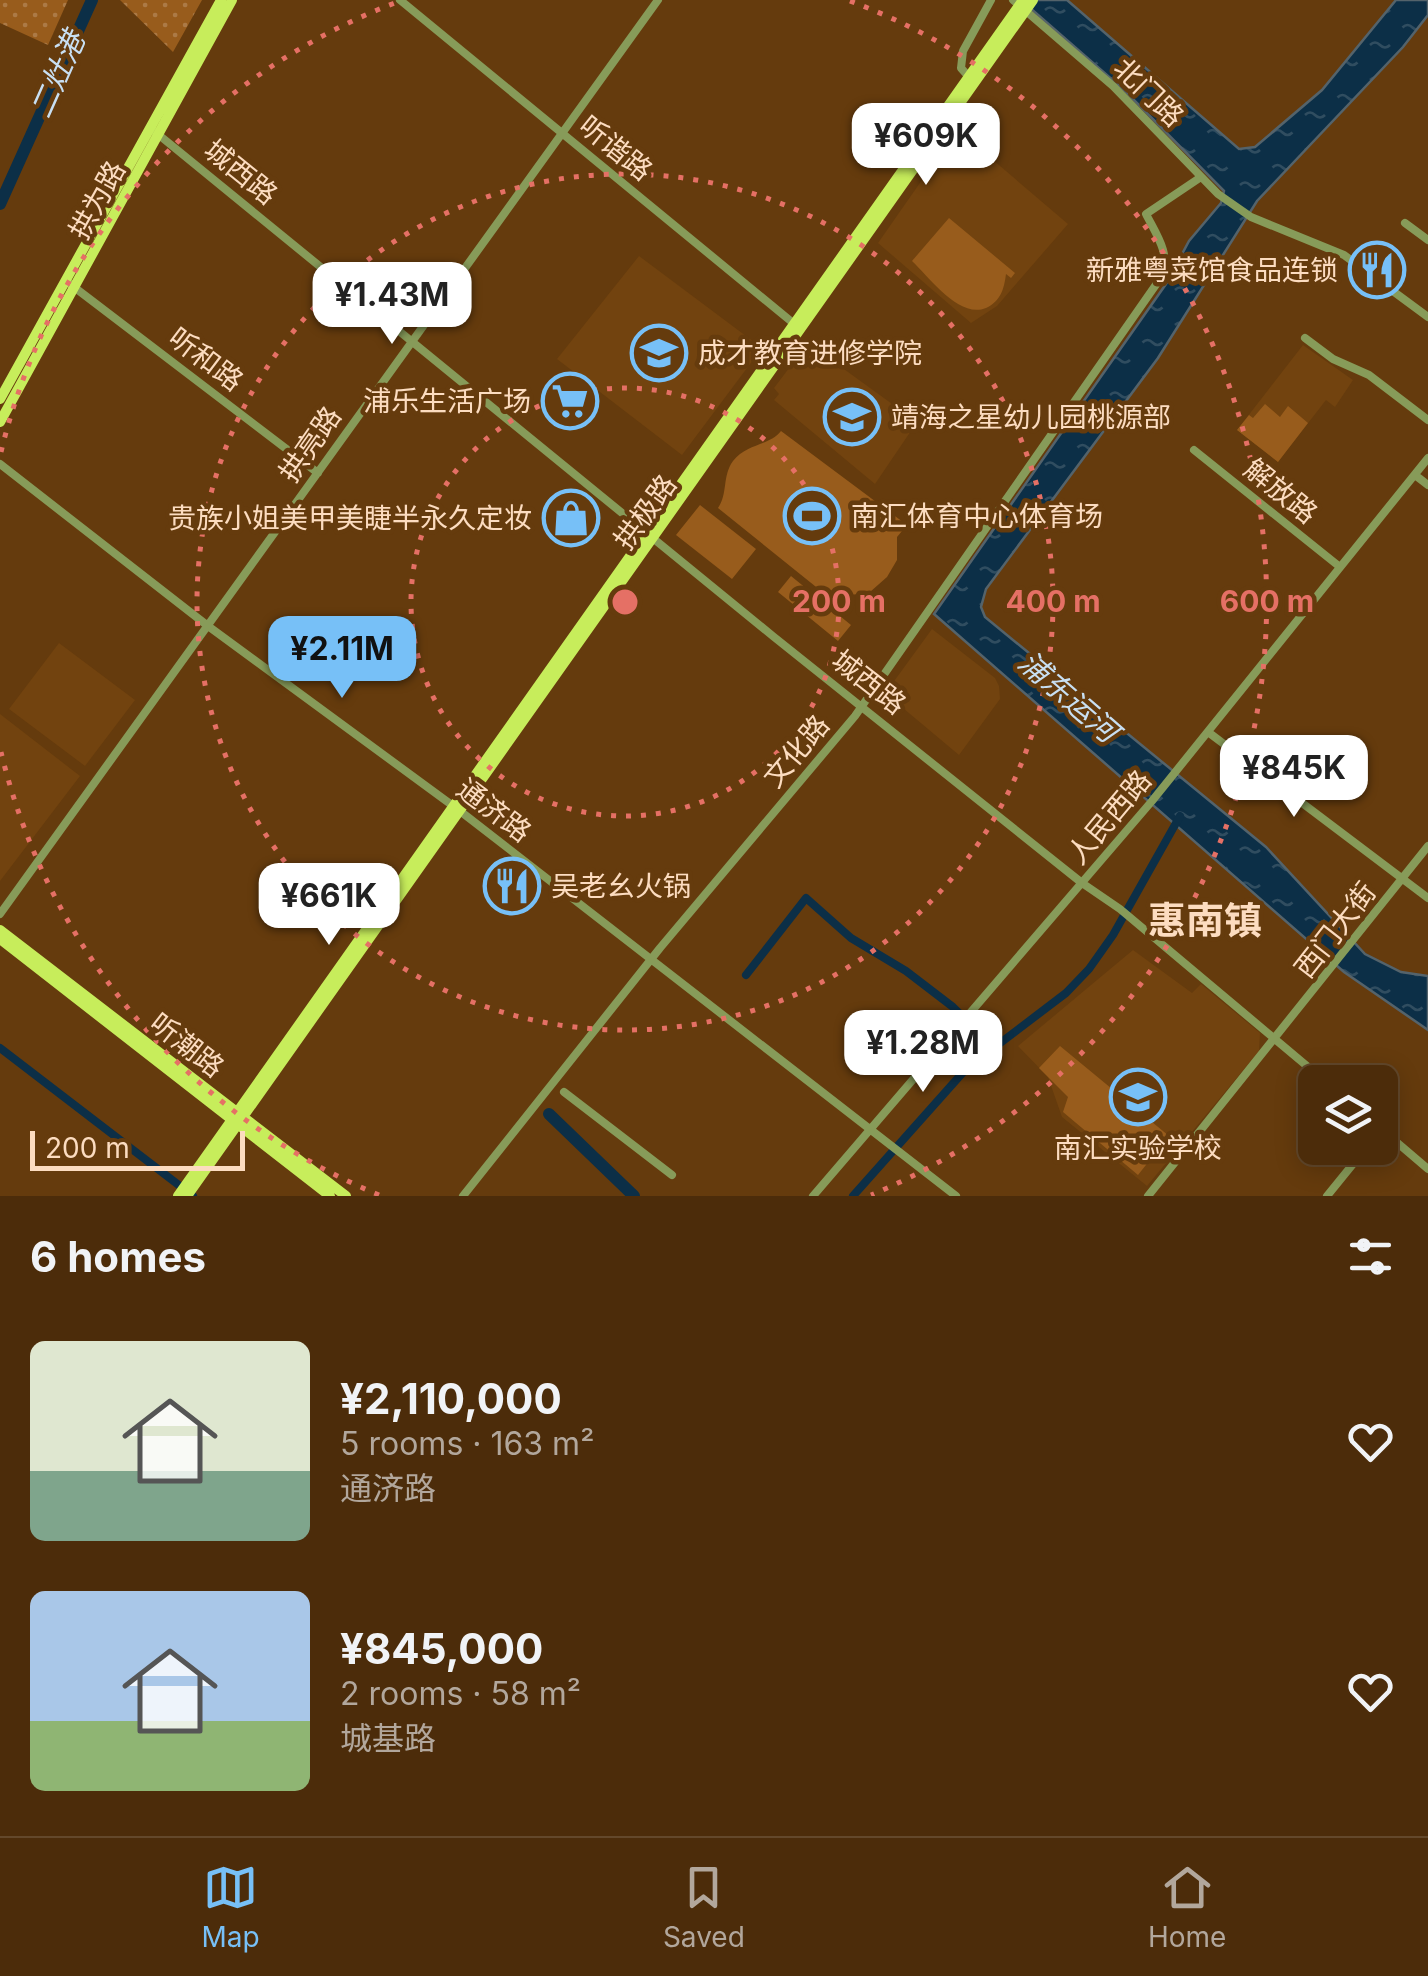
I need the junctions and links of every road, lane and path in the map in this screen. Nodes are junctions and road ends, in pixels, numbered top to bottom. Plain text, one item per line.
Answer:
1 (221, 0) edge
2 (232, 0) edge
3 (400, 0) edge
4 (658, 0) edge
5 (991, 0) edge
6 (1013, 0) edge
7 (1023, 0) edge
8 (1034, 0) edge
9 (1014, 20) junction
10 (969, 77) junction
11 (155, 131) junction
12 (563, 134) junction
13 (1201, 177) junction
14 (1405, 224) dead end
15 (1428, 240) edge
16 (70, 284) junction
17 (1428, 317) edge
18 (798, 327) junction
19 (1305, 338) dead end
20 (414, 340) junction
21 (0, 398) edge
22 (1428, 420) edge
23 (0, 422) edge
24 (1194, 450) dead end
25 (1428, 458) edge
26 (0, 464) edge
27 (318, 473) junction
28 (1414, 474) junction
29 (1428, 485) edge
30 (651, 534) junction
31 (1340, 567) junction
32 (208, 626) junction
33 (862, 706) junction
34 (1208, 732) junction
35 (456, 809) junction
36 (1428, 846) edge
37 (1403, 879) junction
38 (1082, 883) junction
39 (1428, 898) edge
40 (0, 914) edge
41 (0, 930) edge
42 (0, 939) edge
43 (651, 960) junction
44 (1276, 1040) junction
45 (1306, 1065) edge
46 (564, 1092) dead end
47 (238, 1118) junction
48 (870, 1130) junction
49 (1398, 1144) edge
50 (1352, 1165) edge
51 (1428, 1168) edge
52 (672, 1175) dead end
53 (193, 1181) junction
54 (178, 1196) edge
55 (188, 1196) edge
56 (330, 1196) edge
57 (346, 1196) edge
58 (464, 1196) edge
59 (813, 1196) edge
60 (956, 1196) edge
61 (1148, 1196) edge
62 (1327, 1196) edge

1 - 11 main road, 拱为路
2 - 11 main road, 拱为路
3 - 12 street, 听谐路
4 - 12 street, 拱亮路
5 - 10 street
6 - 13 street, 北门路
7 - 9 main road, 拱极路
8 - 9 main road, 拱极路
9 - 10 main road, 拱极路
9 - 18 main road, 拱极路
10 - 18 main road, 拱极路
11 - 16 main road, 拱为路
11 - 20 street, 城西路
12 - 18 street, 听谐路
12 - 20 street, 拱亮路
13 - 17 street, 北门路
13 - 33 street, 文化路
14 - 15 street
16 - 21 main road, 拱为路
16 - 23 main road, 拱为路
16 - 27 street, 听和路
18 - 30 main road, 拱极路
19 - 22 street
20 - 27 street, 拱亮路
20 - 30 street, 城西路
24 - 31 street, 解放路
25 - 28 street, 人民西路
26 - 32 street, 通济路
27 - 32 street, 拱亮路
28 - 29 street
28 - 31 street, 人民西路
30 - 33 street, 城西路
30 - 35 main road, 拱极路
31 - 34 street, 人民西路
32 - 35 street, 通济路
32 - 40 street, 拱亮路
33 - 38 street, 城西路
33 - 43 street, 文化路
34 - 37 street
34 - 38 street, 人民西路
35 - 43 street, 通济路
35 - 47 main road, 拱极路
36 - 37 street, 西门大街
37 - 39 street
37 - 44 street, 西门大街
38 - 44 street, 城西路
38 - 48 street, 人民西路
41 - 47 main road, 听潮路
42 - 47 main road, 听潮路
43 - 48 street, 通济路
43 - 58 street, 文化路
44 - 45 street, 城西路
44 - 61 street, 西门大街
46 - 52 street
47 - 53 main road, 拱极路
47 - 56 main road, 听潮路
47 - 57 main road, 听潮路
48 - 59 street, 人民西路
48 - 60 street, 通济路
49 - 51 street
50 - 62 street
53 - 54 main road, 拱极路
53 - 55 main road, 拱极路

